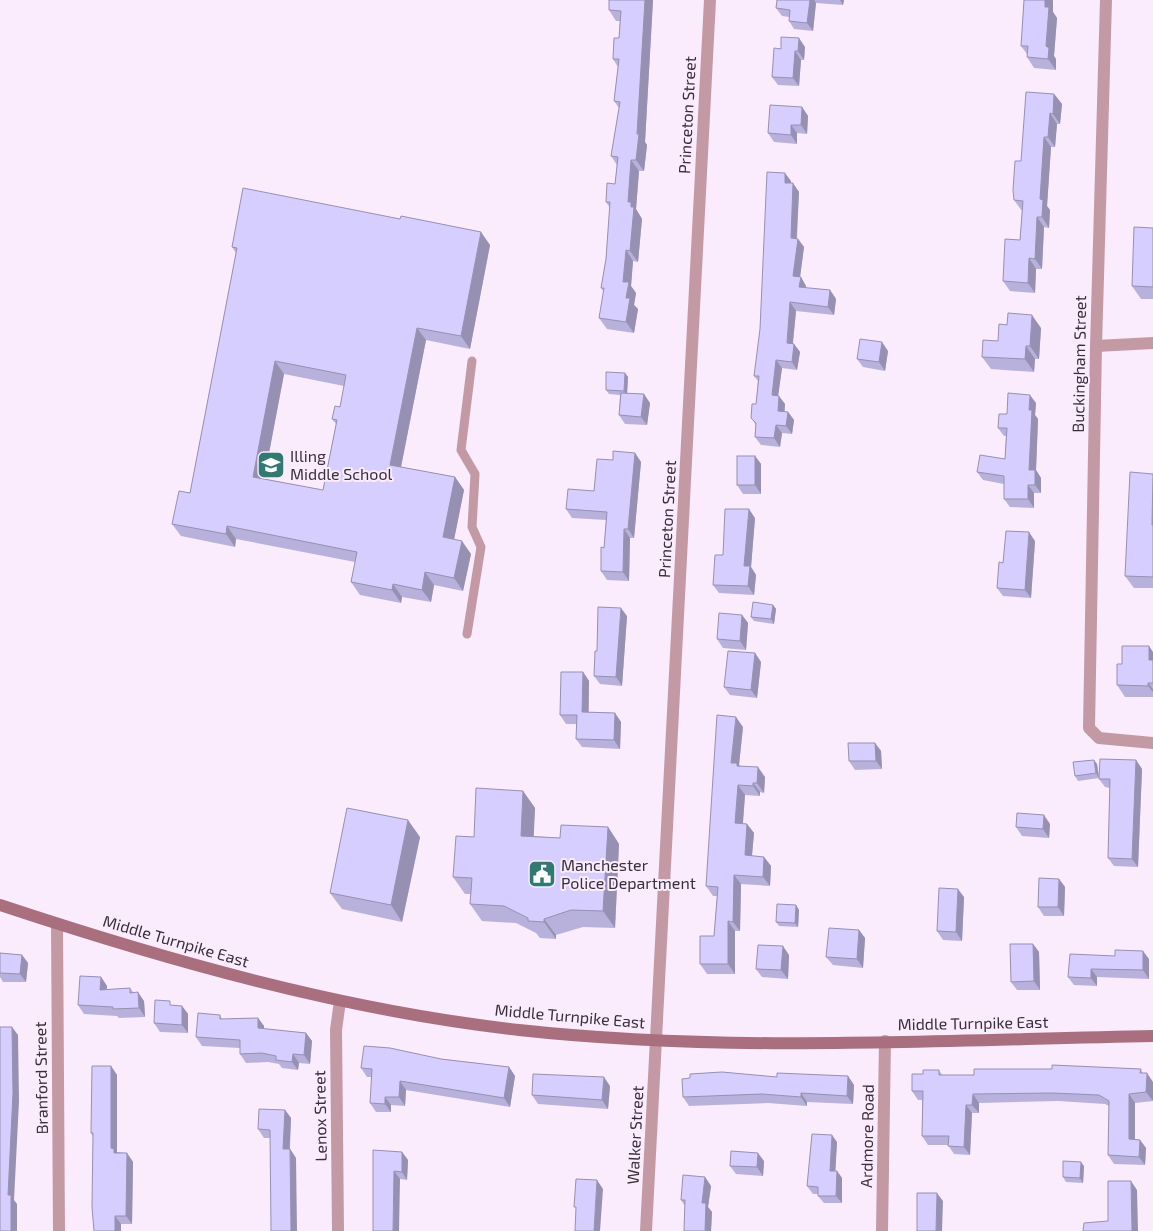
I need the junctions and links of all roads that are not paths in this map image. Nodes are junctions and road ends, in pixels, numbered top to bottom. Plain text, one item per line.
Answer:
1 (710, 0) edge
2 (1106, 0) edge
3 (1153, 343) edge
4 (1096, 346) junction
5 (472, 361) dead end
6 (467, 634) dead end
7 (1153, 743) edge
8 (0, 905) edge
9 (56, 924) junction
10 (340, 1001) junction
11 (1153, 1036) edge
12 (656, 1040) junction
13 (885, 1041) junction
14 (59, 1231) edge
15 (338, 1231) edge
16 (646, 1231) edge
17 (882, 1231) edge

1 - 12 street, Princeton Street
2 - 4 street, Buckingham Street
3 - 4 street
4 - 7 street, Buckingham Street
5 - 6 lane
8 - 9 main road, Middle Turnpike East
9 - 10 main road, Middle Turnpike East
9 - 14 street, Branford Street
10 - 12 main road, Middle Turnpike East
10 - 15 street, Lenox Street
11 - 13 main road, Middle Turnpike East
12 - 13 main road, Middle Turnpike East
12 - 16 street, Walker Street
13 - 17 street, Ardmore Road

